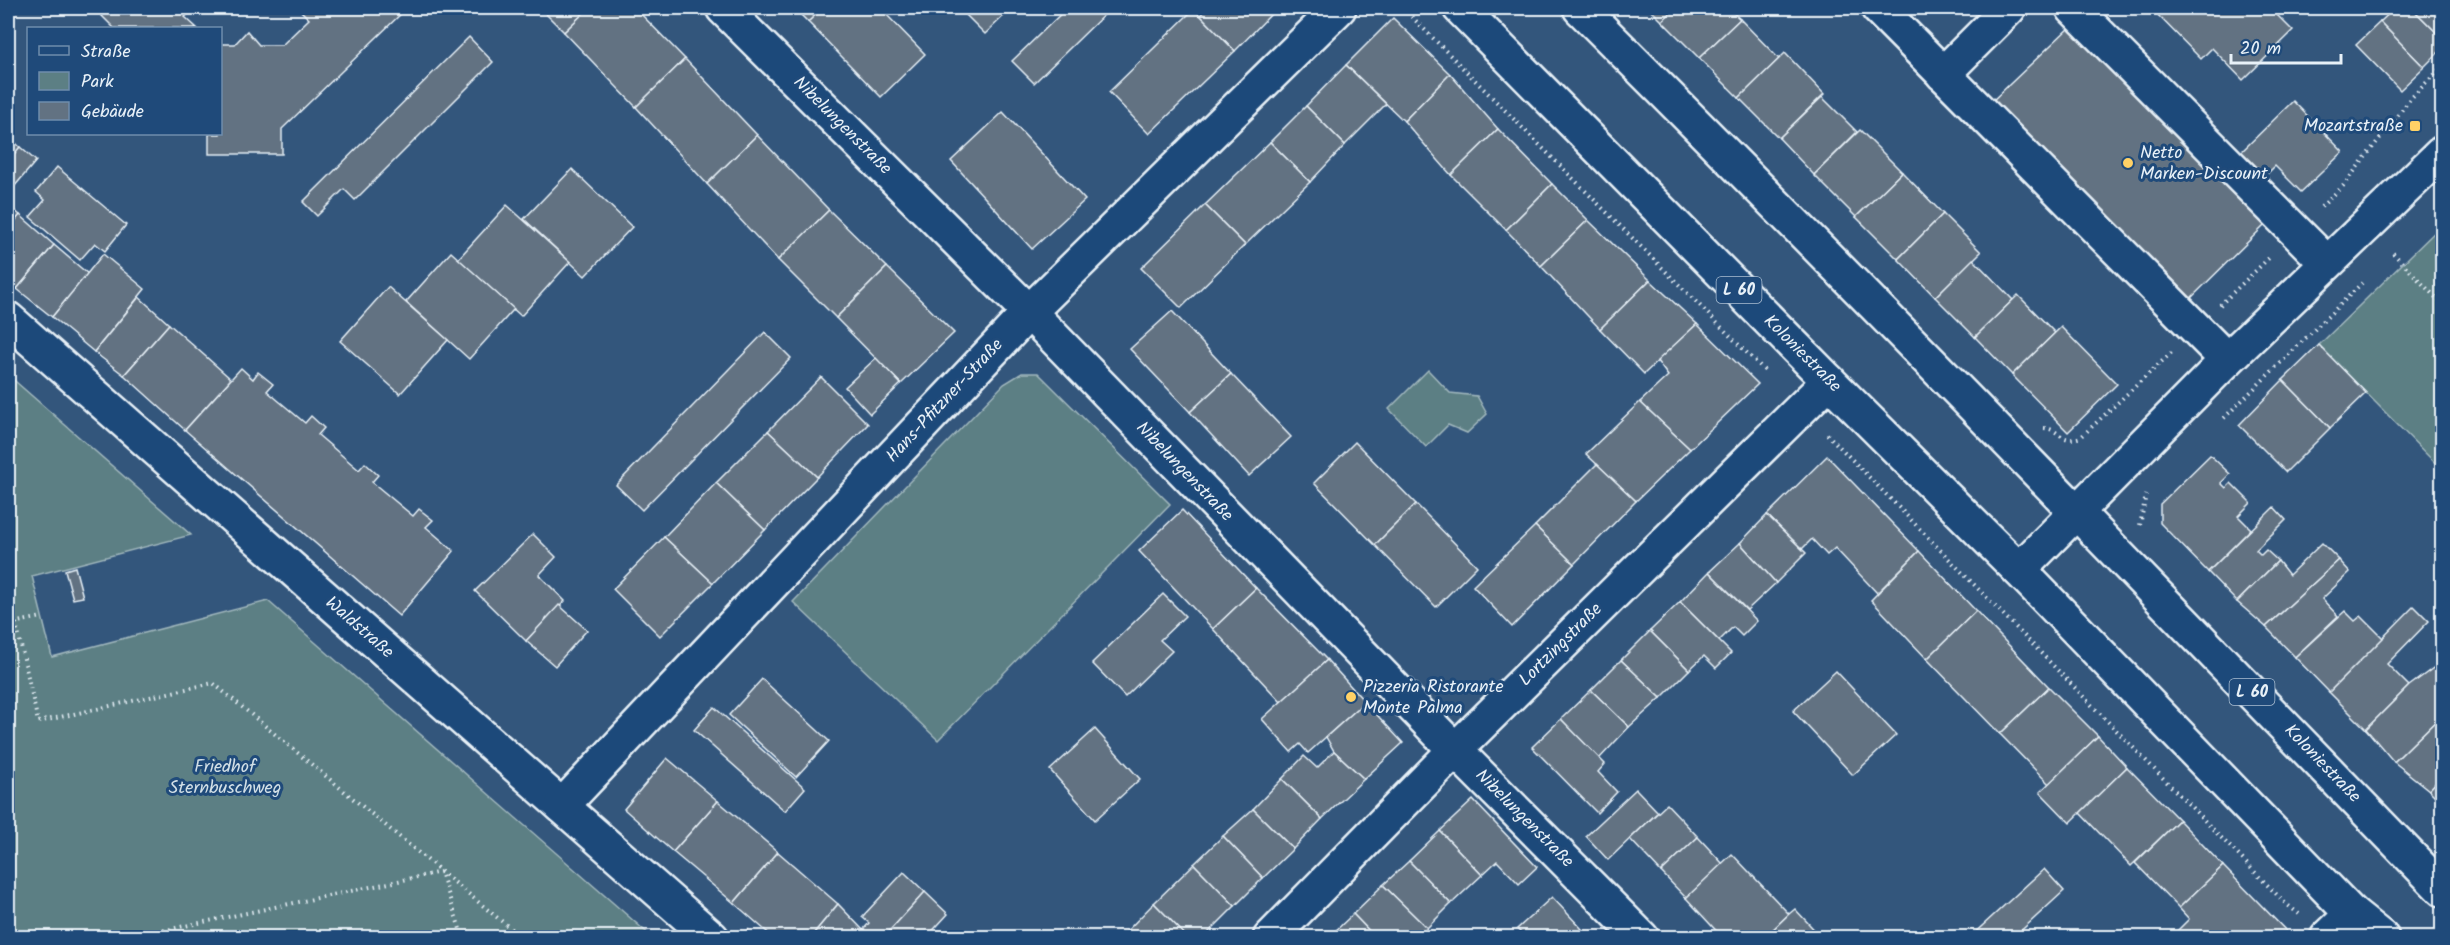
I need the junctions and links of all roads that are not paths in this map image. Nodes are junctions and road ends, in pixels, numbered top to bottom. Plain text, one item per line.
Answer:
1 (723, 8) edge
2 (1339, 8) edge
3 (1461, 8) edge
4 (1580, 8) edge
5 (1878, 8) edge
6 (2009, 8) edge
7 (2073, 8) edge
8 (1943, 74) junction
9 (2442, 153) edge
10 (2327, 263) junction
11 (1029, 312) junction
12 (8, 319) edge
13 (2227, 360) junction
14 (1829, 381) junction
15 (2076, 511) junction
16 (2019, 570) junction
17 (1455, 750) junction
18 (562, 806) junction
19 (2442, 889) edge
20 (2365, 928) edge
21 (2327, 937) edge
22 (712, 938) edge
23 (1270, 938) edge
24 (1642, 938) edge

1 - 11 street, Nibelungenstraße
2 - 11 street, Hans-Pfitzner-Straße
3 - 14 street, Koloniestraße / L 60
4 - 15 street, Koloniestraße / L 60
5 - 8 street
6 - 8 street
7 - 10 street
8 - 13 street
9 - 10 street
10 - 13 street
11 - 17 street, Nibelungenstraße
11 - 18 street, Hans-Pfitzner-Straße
12 - 18 street, Waldstraße
13 - 15 street
14 - 16 street, Koloniestraße / L 60
14 - 17 street, Lortzingstraße
15 - 16 street
15 - 19 street, Koloniestraße / L 60
16 - 20 street, Koloniestraße / L 60
17 - 23 street, Lortzingstraße
17 - 24 street, Nibelungenstraße
18 - 22 street, Waldstraße
20 - 21 street

